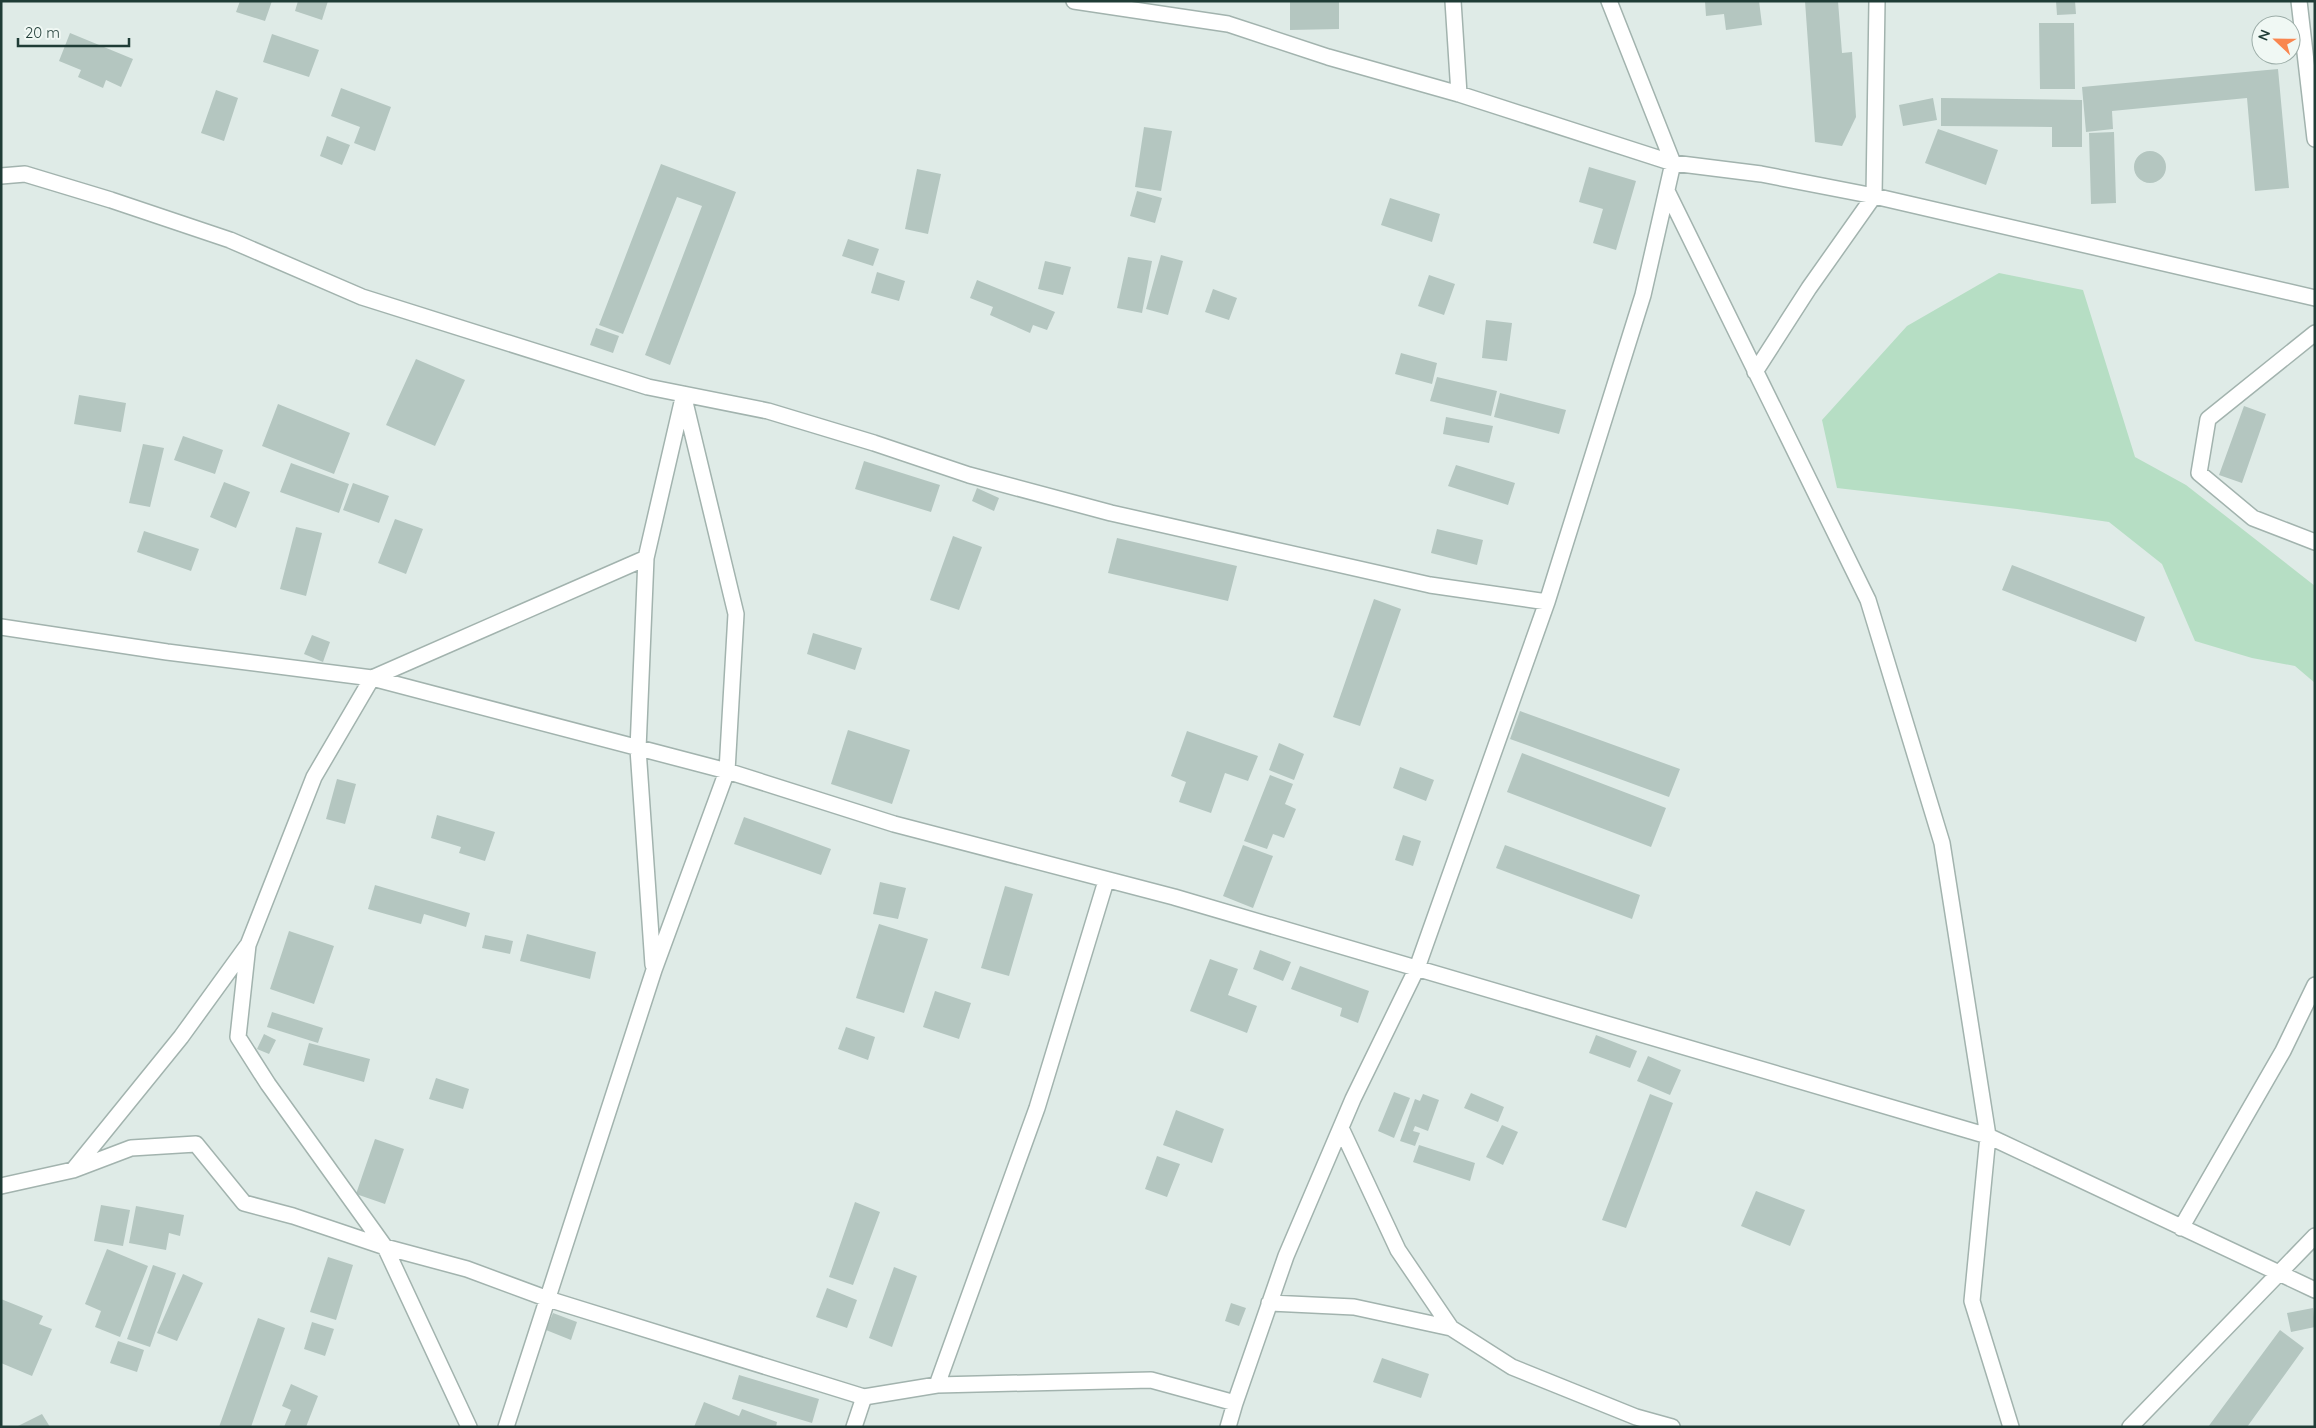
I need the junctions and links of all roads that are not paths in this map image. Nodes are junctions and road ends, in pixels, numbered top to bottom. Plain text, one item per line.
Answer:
1 (1074, 1) edge
2 (1453, 1) edge
3 (1609, 1) edge
4 (1877, 1) edge
5 (2299, 1) edge
6 (1459, 94) junction
7 (2315, 138) edge
8 (1673, 163) junction
9 (1, 176) edge
10 (1667, 191) junction
11 (1874, 196) junction
12 (2315, 298) edge
13 (2315, 333) edge
14 (1755, 372) junction
15 (684, 394) junction
16 (2315, 542) edge
17 (646, 558) junction
18 (1547, 602) junction
19 (1, 627) edge
20 (372, 678) junction
21 (638, 749) junction
22 (727, 771) junction
23 (1106, 881) junction
24 (248, 945) junction
25 (1417, 968) junction
26 (654, 970) junction
27 (2315, 985) edge
28 (1340, 1128) junction
29 (1988, 1136) junction
30 (73, 1170) junction
31 (1, 1186) edge
32 (2181, 1228) junction
33 (2315, 1236) edge
34 (385, 1246) junction
35 (2277, 1273) junction
36 (2315, 1290) edge
37 (548, 1299) junction
38 (1269, 1303) junction
39 (1450, 1328) junction
40 (936, 1386) junction
41 (864, 1397) junction
42 (1235, 1403) junction
43 (469, 1427) edge
44 (506, 1427) edge
45 (854, 1427) edge
46 (1228, 1427) edge
47 (1672, 1427) edge
48 (2011, 1427) edge
49 (2130, 1427) edge

1 - 6 street
2 - 6 street
3 - 8 street
4 - 11 street
5 - 7 street
6 - 8 street
8 - 10 street
8 - 11 street
9 - 15 street
10 - 14 street
10 - 18 street
11 - 12 street
11 - 14 street
13 - 16 street
14 - 29 street
15 - 17 street
15 - 18 street
15 - 22 street
17 - 20 street
17 - 21 street
18 - 25 street
19 - 20 street
20 - 21 street
20 - 24 street
21 - 22 street
21 - 26 street
22 - 23 street
22 - 26 street
23 - 25 street
23 - 40 street
24 - 30 street
24 - 34 street
25 - 28 street
25 - 29 street
26 - 37 street
27 - 32 street
28 - 38 street
28 - 39 street
29 - 32 street
29 - 48 street
30 - 31 street
30 - 34 street
32 - 35 street
33 - 35 street
34 - 37 street
34 - 43 street
35 - 36 street
35 - 49 street
37 - 41 street
37 - 44 street
38 - 39 street
38 - 42 street
39 - 47 street
40 - 41 street
40 - 42 street
41 - 45 street
42 - 46 street

